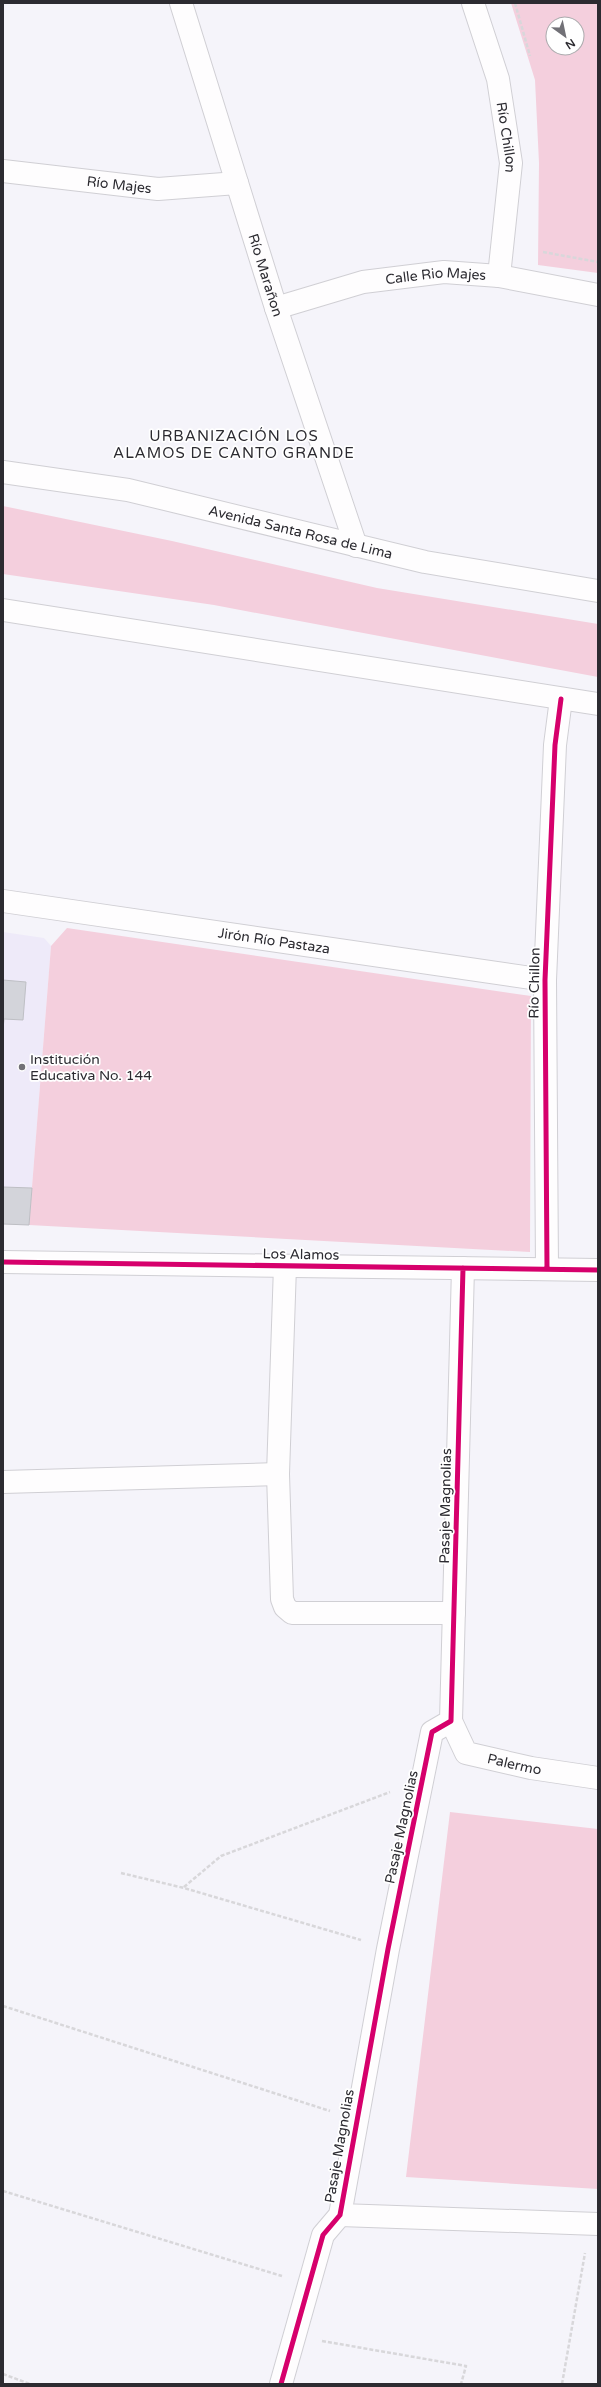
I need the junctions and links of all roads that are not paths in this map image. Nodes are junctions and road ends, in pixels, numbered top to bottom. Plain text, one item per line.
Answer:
1 (181, 3) edge
2 (473, 3) edge
3 (3, 171) edge
4 (237, 183) junction
5 (499, 276) junction
6 (598, 295) edge
7 (276, 308) junction
8 (3, 472) edge
9 (356, 546) junction
10 (598, 591) edge
11 (3, 610) edge
12 (561, 699) junction
13 (598, 704) edge
14 (3, 901) edge
15 (545, 980) junction
16 (3, 1262) edge
17 (286, 1266) junction
18 (463, 1268) junction
19 (547, 1269) junction
20 (598, 1270) edge
21 (278, 1474) junction
22 (3, 1482) edge
23 (454, 1613) junction
24 (451, 1721) junction
25 (598, 1778) edge
26 (340, 2215) junction
27 (598, 2224) edge
28 (281, 2384) edge

1 - 4 street, Río Marañon
2 - 5 street, Río Chillon
3 - 4 street, Río Majes
4 - 7 street, Río Marañon
5 - 6 street, Calle Rio Majes
5 - 7 street, Calle Rio Majes
7 - 9 street, Río Marañon
8 - 9 street, Avenida Santa Rosa de Lima
9 - 10 street, Avenida Santa Rosa de Lima
11 - 12 street
12 - 13 street
12 - 15 street, Río Chillon
14 - 15 street, Jirón Río Pastaza
15 - 19 street, Río Chillon
16 - 17 street, Los Alamos
17 - 18 street, Los Alamos
17 - 21 street
18 - 19 street, Los Alamos
18 - 23 street, Pasaje Magnolias
19 - 20 street, Los Alamos
21 - 22 street
21 - 23 street
23 - 24 street, Pasaje Magnolias
24 - 25 street, Palermo
24 - 26 street, Pasaje Magnolias
26 - 27 street
26 - 28 street, Pasaje Magnolias

